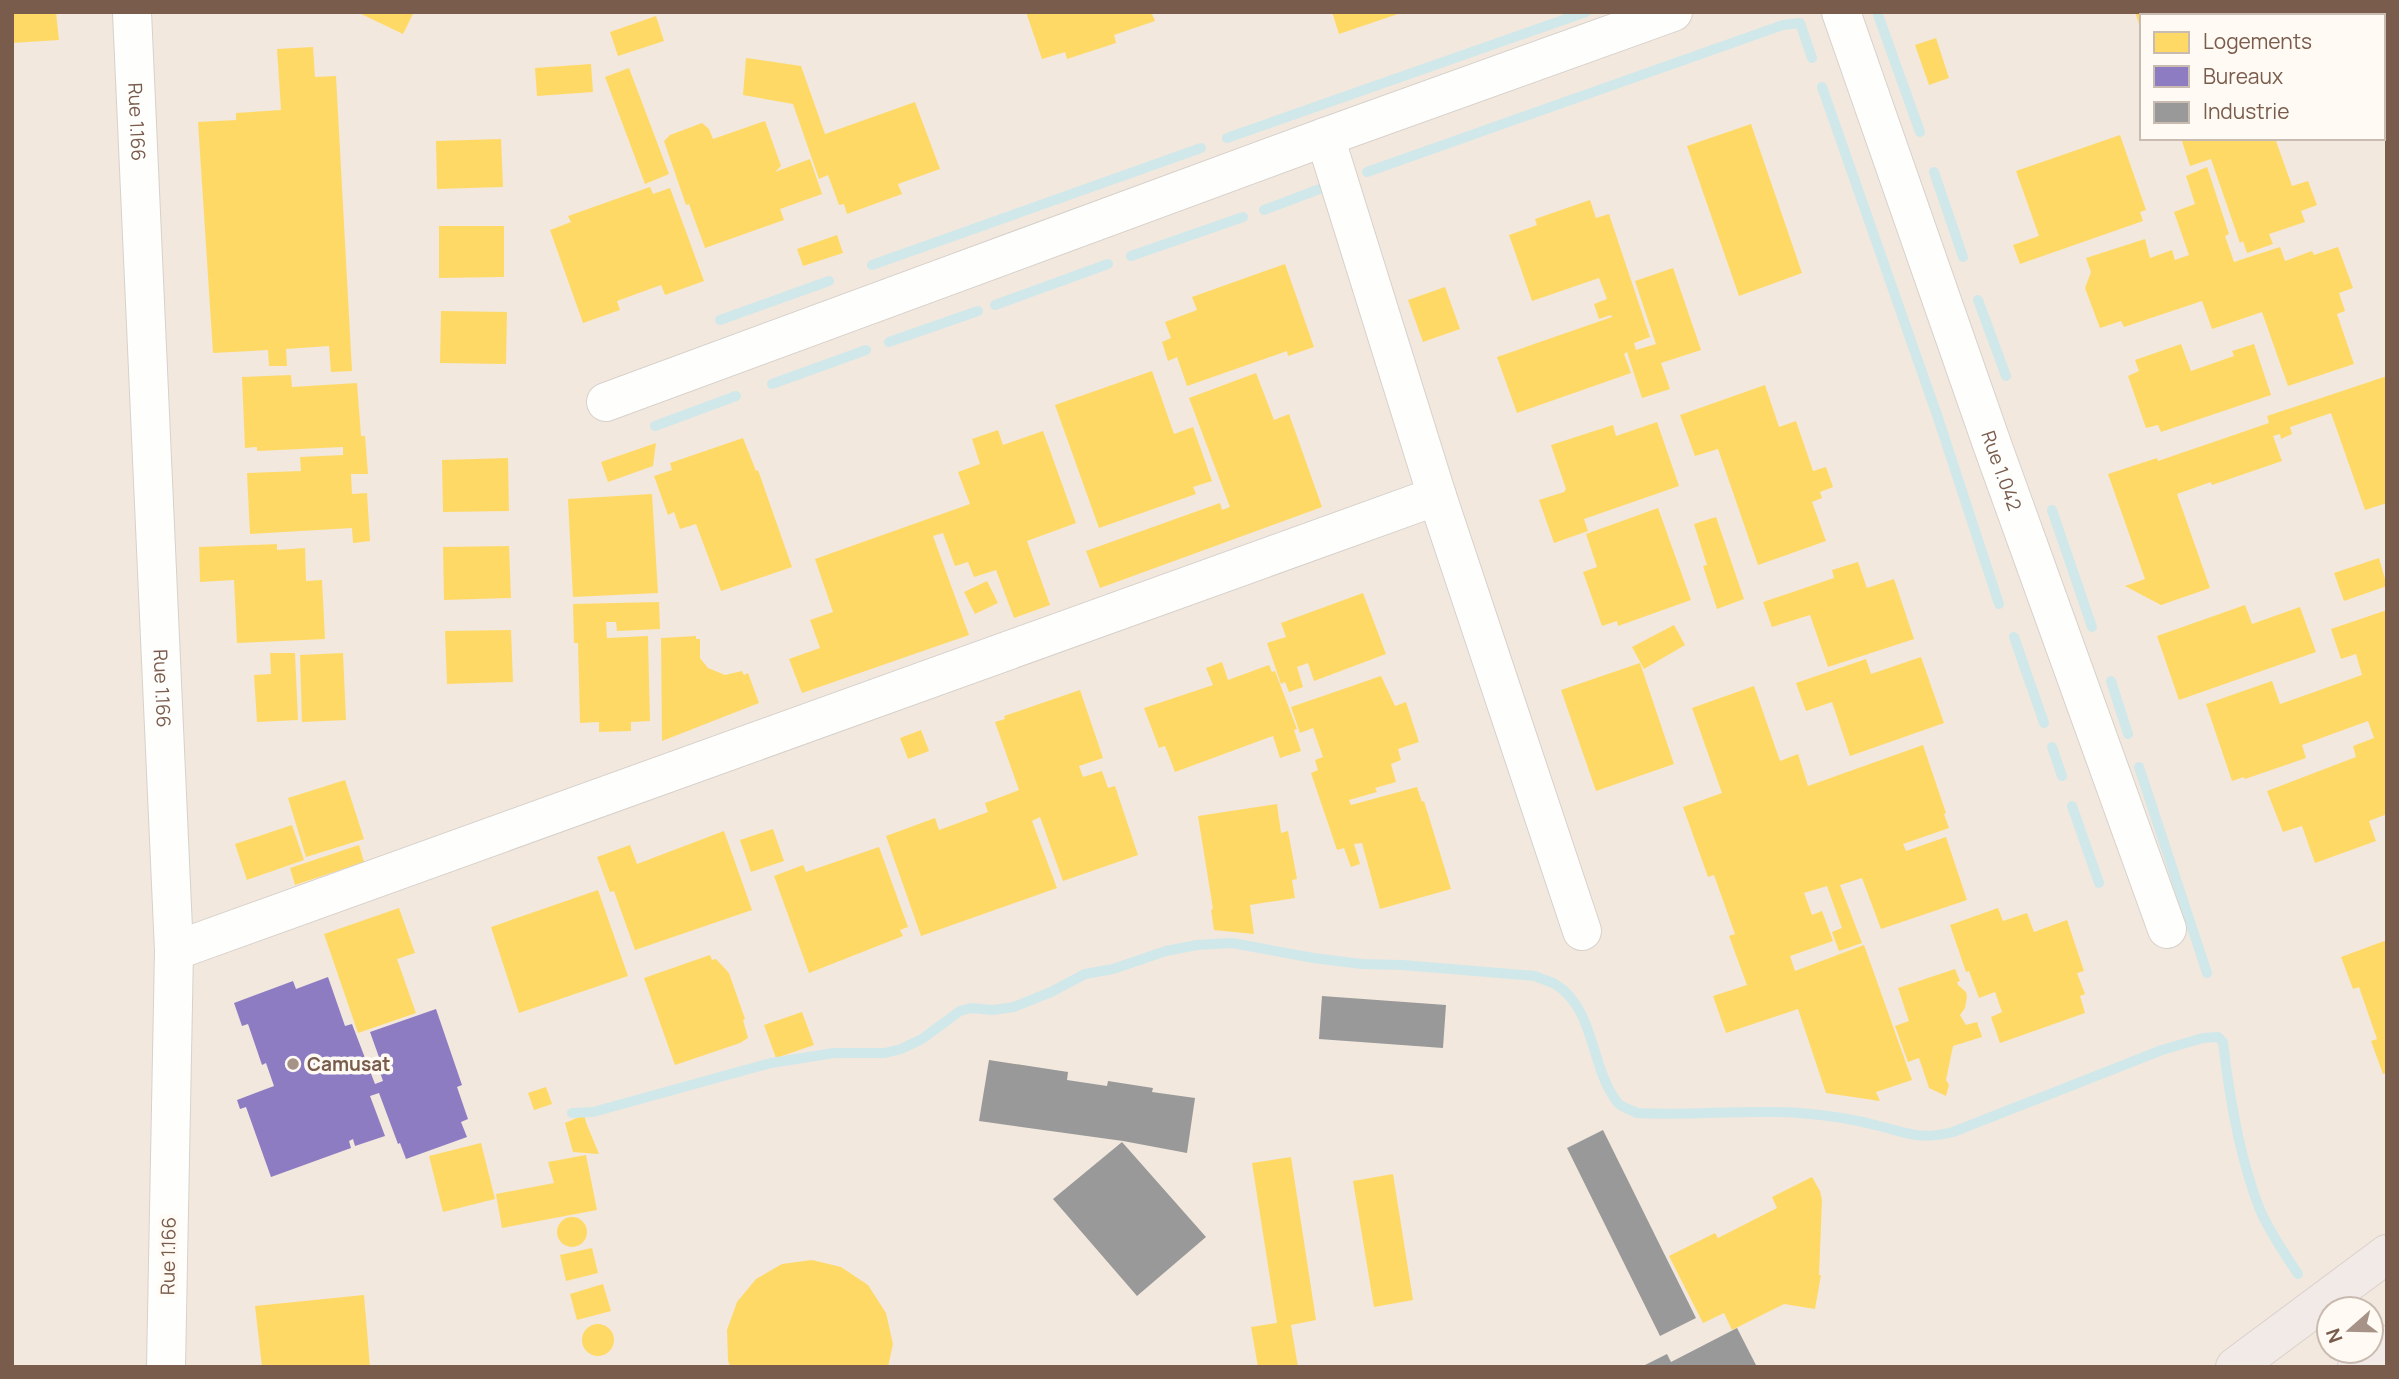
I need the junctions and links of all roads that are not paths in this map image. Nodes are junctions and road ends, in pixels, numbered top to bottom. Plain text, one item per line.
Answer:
1 (132, 12) edge
2 (1673, 12) edge
3 (1841, 12) edge
4 (1325, 137) junction
5 (606, 402) dead end
6 (1437, 496) junction
7 (2167, 929) dead end
8 (1582, 931) dead end
9 (174, 951) junction
10 (2387, 1254) edge
11 (2387, 1345) edge
12 (166, 1367) edge
13 (2235, 1367) edge
14 (2357, 1367) edge

1 - 9 street, Rue 1.166
2 - 4 street
3 - 7 street, Rue 1.042
4 - 5 street
4 - 6 street
6 - 8 street
6 - 9 street
9 - 12 street, Rue 1.166
10 - 13 highway
11 - 14 highway

